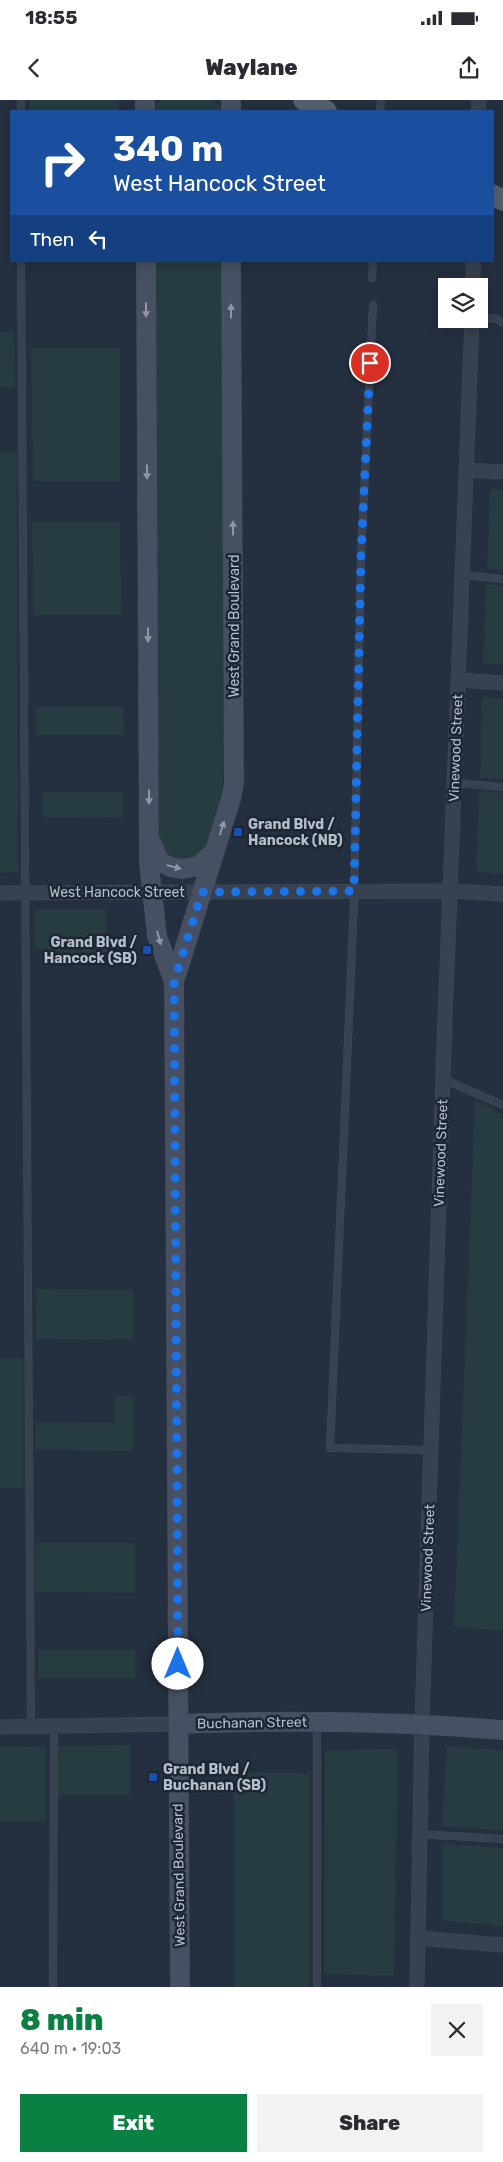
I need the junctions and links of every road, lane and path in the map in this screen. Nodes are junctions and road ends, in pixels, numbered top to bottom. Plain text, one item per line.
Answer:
1 (304, 100) edge
2 (324, 110) edge
3 (21, 262) edge
4 (146, 262) edge
5 (231, 262) edge
6 (373, 262) edge
7 (473, 262) edge
8 (372, 278) dead end
9 (472, 278) edge
10 (373, 305) dead end
11 (488, 318) edge
12 (503, 323) edge
13 (472, 328) edge
14 (466, 470) junction
15 (503, 472) edge
16 (463, 576) junction
17 (503, 579) edge
18 (458, 680) junction
19 (503, 683) edge
20 (455, 783) junction
21 (503, 787) edge
22 (149, 831) junction
23 (215, 851) junction
24 (451, 890) junction
25 (354, 891) junction
26 (0, 892) edge
27 (26, 892) junction
28 (153, 892) junction
29 (202, 892) junction
30 (503, 894) edge
31 (174, 982) junction
32 (444, 1079) junction
33 (503, 1104) edge
34 (432, 1450) junction
35 (317, 1722) junction
36 (422, 1723) junction
37 (178, 1724) junction
38 (0, 1727) edge
39 (30, 1727) junction
40 (54, 1727) junction
41 (503, 1730) edge
42 (419, 1834) junction
43 (503, 1840) edge
44 (417, 1938) junction
45 (503, 1945) edge
46 (53, 1987) edge
47 (180, 1987) edge
48 (317, 1987) edge
49 (416, 1987) edge

1 - 2 main road
3 - 27 lane
4 -> 22 main road, West Grand Boulevard
23 -> 5 main road, West Grand Boulevard
6 - 8 lane
7 - 9 street
10 - 25 lane
11 - 12 lane
13 - 14 street, Vinewood Street
14 - 15 street
14 - 16 street, Vinewood Street
16 - 17 lane
16 - 18 street, Vinewood Street
18 - 19 street
18 - 20 street, Vinewood Street
20 - 21 lane
20 - 24 street, Vinewood Street
22 -> 23 main road
22 - 28 main road, West Grand Boulevard
23 - 29 main road, West Grand Boulevard
24 - 25 street, West Hancock Street
24 - 30 street, West Hancock Street
24 - 32 street, Vinewood Street
25 - 29 street, West Hancock Street
25 - 34 lane
26 - 27 street, West Hancock Street
27 - 28 street, West Hancock Street
27 - 39 lane
28 - 29 street, West Hancock Street
28 -> 31 main road, West Grand Boulevard
29 - 31 main road, West Grand Boulevard
31 - 37 main road, West Grand Boulevard
32 - 33 lane
32 - 34 street, Vinewood Street
34 - 36 street, Vinewood Street
35 - 36 main road, Buchanan Street
35 - 37 main road, Buchanan Street
35 - 48 lane
36 - 41 main road, Buchanan Street
36 - 42 street, Vinewood Street
37 - 40 street, Buchanan Street
37 - 47 main road, West Grand Boulevard
38 - 39 street, Buchanan Street
39 - 40 street, Buchanan Street
40 - 46 lane
42 - 43 lane
42 - 44 street, Vinewood Street
44 - 45 street
44 - 49 street, Vinewood Street

